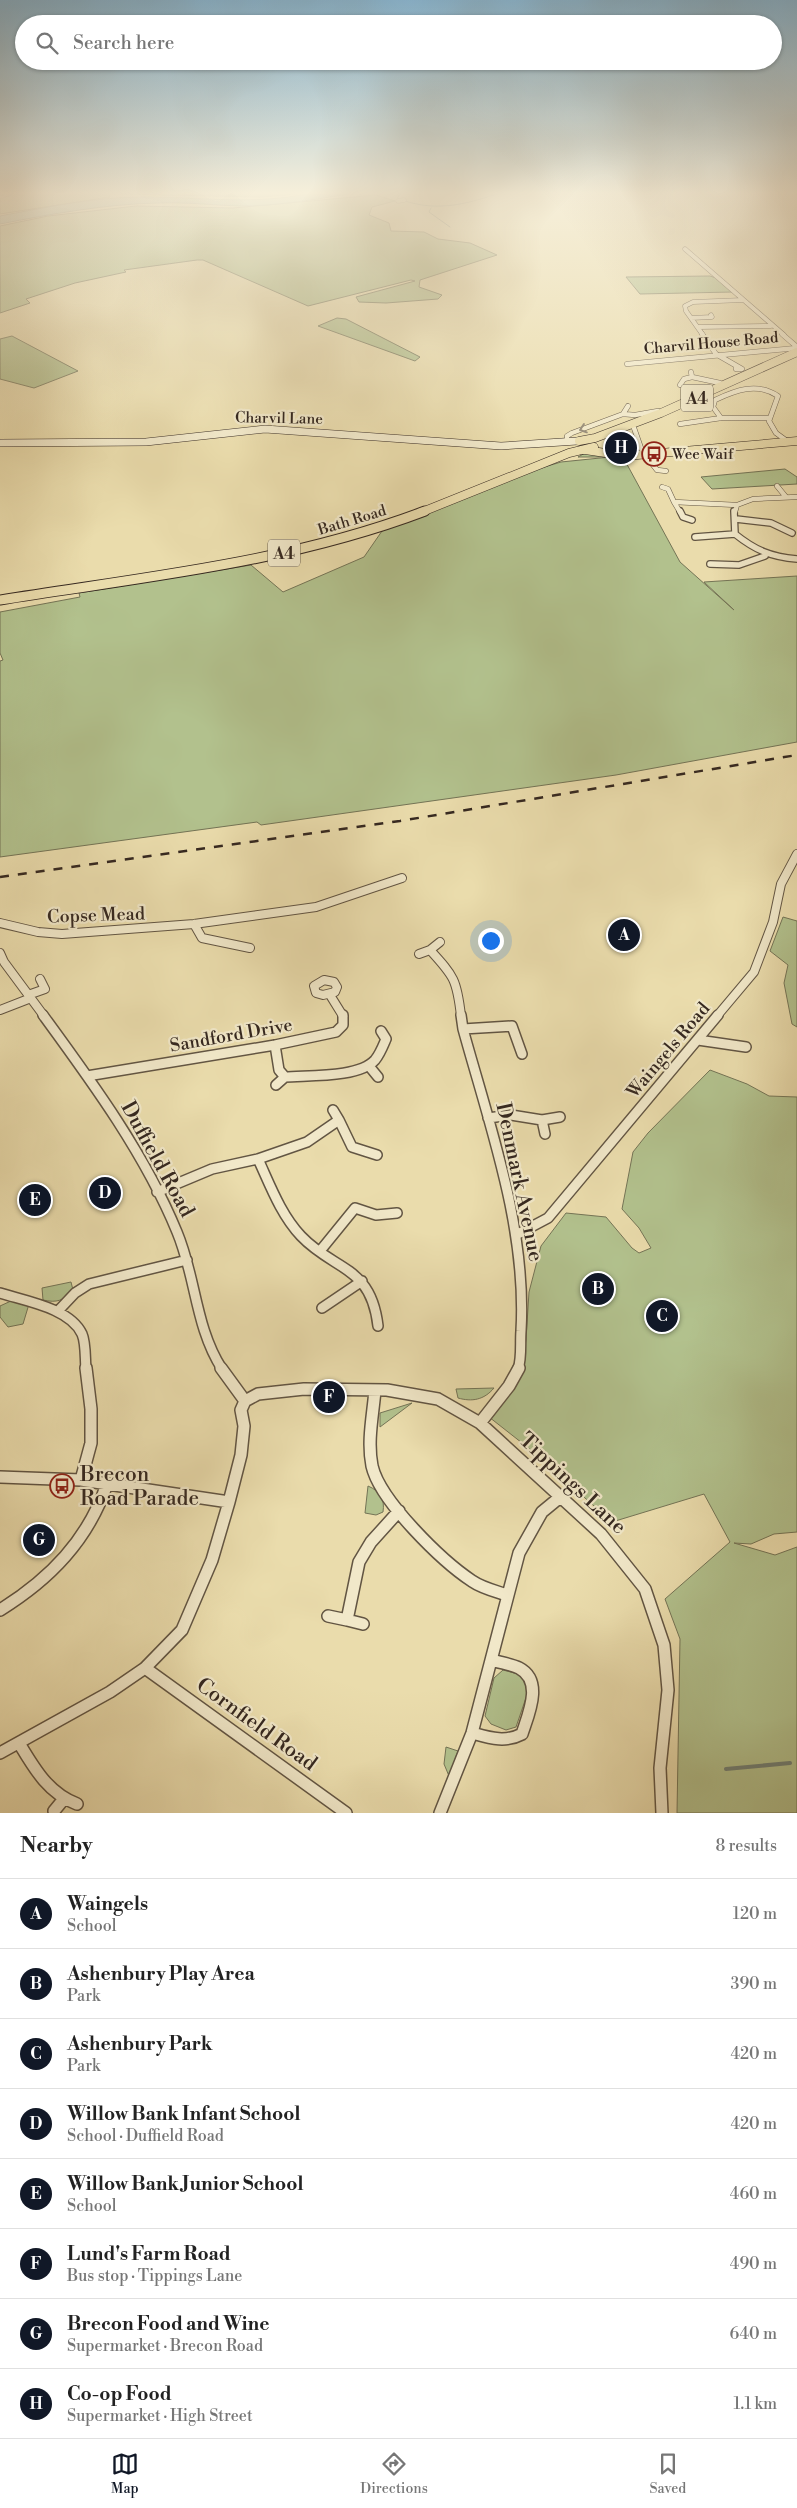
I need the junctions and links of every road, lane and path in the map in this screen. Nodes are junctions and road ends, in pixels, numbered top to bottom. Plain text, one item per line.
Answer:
1 (718, 279) edge
2 (742, 300) junction
3 (712, 317) dead end
4 (691, 318) junction
5 (771, 326) junction
6 (698, 328) junction
7 (797, 348) edge
8 (718, 355) junction
9 (796, 356) edge
10 (626, 364) dead end
11 (736, 367) dead end
12 (680, 385) dead end
13 (628, 406) dead end
14 (623, 414) junction
15 (721, 418) junction
16 (769, 418) junction
17 (604, 422) junction
18 (680, 424) dead end
19 (634, 430) junction
20 (608, 433) junction
21 (797, 440) edge
22 (787, 441) junction
23 (573, 442) junction
24 (0, 444) edge
25 (594, 446) junction
26 (584, 450) junction
27 (605, 453) junction
28 (645, 455) junction
29 (649, 470) dead end
30 (657, 470) junction
31 (666, 471) dead end
32 (662, 487) dead end
33 (677, 487) dead end
34 (780, 487) dead end
35 (668, 489) junction
36 (786, 497) junction
37 (797, 497) edge
38 (674, 502) junction
39 (737, 505) junction
40 (736, 519) junction
41 (692, 520) dead end
42 (788, 533) dead end
43 (735, 534) junction
44 (695, 537) dead end
45 (765, 556) junction
46 (797, 559) edge
47 (710, 567) dead end
48 (0, 596) edge
49 (0, 600) edge
50 (797, 854) edge
51 (402, 878) dead end
52 (0, 923) edge
53 (194, 924) junction
54 (440, 942) dead end
55 (250, 948) dead end
56 (430, 950) junction
57 (0, 952) edge
58 (420, 954) dead end
59 (40, 979) dead end
60 (330, 994) dead end
61 (30, 996) junction
62 (0, 1010) edge
63 (463, 1029) junction
64 (382, 1031) dead end
65 (698, 1040) junction
66 (275, 1045) junction
67 (746, 1047) dead end
68 (522, 1054) dead end
69 (369, 1066) junction
70 (87, 1076) junction
71 (284, 1077) junction
72 (378, 1077) dead end
73 (276, 1085) dead end
74 (333, 1110) dead end
75 (560, 1117) dead end
76 (488, 1118) junction
77 (339, 1120) junction
78 (542, 1120) junction
79 (545, 1134) dead end
80 (377, 1154) dead end
81 (258, 1159) junction
82 (157, 1192) junction
83 (397, 1213) dead end
84 (516, 1235) junction
85 (320, 1251) junction
86 (187, 1260) junction
87 (362, 1281) junction
88 (1, 1295) edge
89 (322, 1308) dead end
90 (58, 1310) junction
91 (378, 1326) dead end
92 (375, 1390) junction
93 (245, 1401) junction
94 (480, 1422) junction
95 (0, 1477) edge
96 (81, 1480) junction
97 (107, 1484) junction
98 (559, 1498) junction
99 (228, 1502) junction
100 (399, 1511) junction
101 (507, 1596) junction
102 (0, 1610) edge
103 (328, 1616) dead end
104 (347, 1620) junction
105 (363, 1624) dead end
106 (492, 1660) junction
107 (145, 1668) junction
108 (472, 1733) junction
109 (19, 1743) junction
110 (0, 1753) edge
111 (63, 1800) junction
112 (77, 1804) dead end
113 (54, 1811) dead end
114 (346, 1813) edge
115 (440, 1813) edge
116 (662, 1813) edge

1 - 2 street
2 - 4 street
2 - 5 street
3 - 4 street
4 - 6 street
5 - 6 street
5 - 7 street
6 - 8 street
7 - 8 street, Charvil House Road
8 - 10 street, Charvil House Road
8 - 11 street
9 - 19 main road, A4
9 - 20 main road, A4
12 - 14 street
13 - 14 street
14 - 17 street
15 - 16 street
15 - 16 street
15 - 18 street
16 - 22 street
17 - 20 street
17 -> 23 street
19 - 25 main road, A4
19 - 28 street
20 - 23 main road, A4
21 - 22 main road
22 - 28 main road
23 - 24 main road, Charvil Lane
23 - 25 main road
23 - 26 main road
23 - 48 main road, Bath Road / A4
25 - 26 main road, Bath Road / A4
25 - 27 main road
26 - 27 main road
26 - 49 main road, Bath Road / A4
27 - 28 main road
28 - 30 street
29 - 30 street
30 - 31 street
32 - 35 street
33 - 35 street
34 - 36 street
35 - 38 street
36 - 37 street
36 - 39 street
38 - 39 street
38 - 41 street
39 - 40 street
40 - 42 street
40 - 43 street
43 - 44 street
43 - 45 street
45 - 46 street
45 - 47 street
50 - 65 street, Waingels Road
51 - 53 street, Copse Mead
52 - 53 street, Copse Mead
53 - 55 street
54 - 56 street
56 - 58 street
56 - 63 street, Denmark Avenue
57 - 61 street, Duffield Road
59 - 61 street
60 - 66 street, Sandford Drive
61 - 62 street
61 - 70 street, Duffield Road
63 - 68 street
63 - 76 street, Denmark Avenue
64 - 69 street
65 - 67 street
65 - 84 street, Waingels Road
66 - 70 street, Sandford Drive
66 - 71 street
69 - 71 street
69 - 72 street
70 - 82 street, Duffield Road
71 - 73 street
74 - 77 street
75 - 78 street
76 - 78 street
76 - 84 street, Denmark Avenue
77 - 80 street
77 - 81 street
78 - 79 street
81 - 82 street
81 - 85 street
82 - 86 street, Duffield Road
83 - 85 street
84 - 94 street, Denmark Avenue
85 - 87 street
86 - 90 street
86 - 93 street, Duffield Road
87 - 89 street
87 - 91 street
88 - 90 street
90 - 96 street
92 - 93 street, Tippings Lane
92 - 94 street, Tippings Lane
92 - 100 street
93 - 99 street
94 - 98 street, Tippings Lane
95 - 96 street
96 - 97 street
97 - 99 street
97 - 102 street
98 - 101 street
98 - 116 street, Tippings Lane
99 - 107 street
100 - 101 street
100 - 104 street
101 - 106 street
103 - 104 street
104 - 105 street
106 - 108 street
106 - 108 street
107 - 109 street
107 - 114 street, Cornfield Road
108 - 115 street
109 - 110 street
109 - 111 street
111 - 112 street
111 - 113 street

